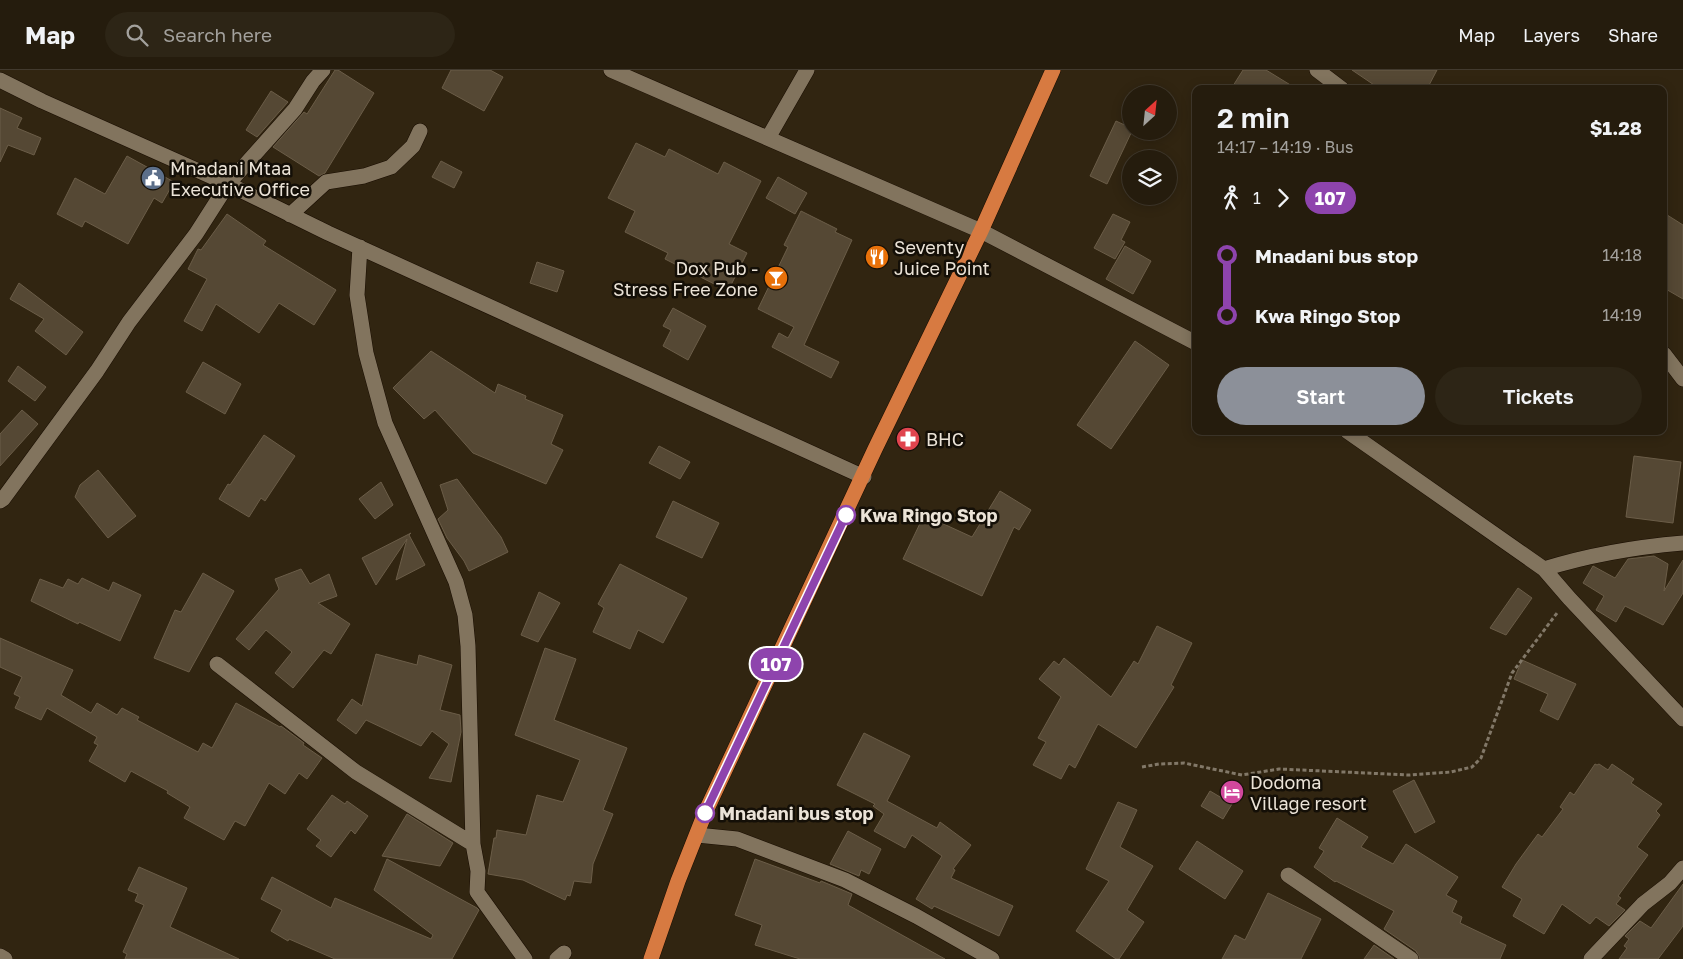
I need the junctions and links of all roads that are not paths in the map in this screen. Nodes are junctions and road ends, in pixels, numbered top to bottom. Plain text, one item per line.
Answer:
1 (323, 70) edge
2 (611, 70) edge
3 (807, 70) edge
4 (1053, 70) edge
5 (1316, 70) edge
6 (0, 80) edge
7 (1337, 85) edge
8 (420, 131) dead end
9 (768, 138) junction
10 (228, 184) junction
11 (290, 215) junction
12 (981, 231) junction
13 (360, 247) junction
14 (1192, 341) edge
15 (1667, 358) edge
16 (1683, 379) edge
17 (1353, 435) edge
18 (864, 477) junction
19 (0, 501) edge
20 (1683, 543) edge
21 (1544, 569) junction
22 (217, 664) dead end
23 (1683, 719) edge
24 (697, 835) junction
25 (473, 844) junction
26 (1683, 868) edge
27 (1288, 875) dead end
28 (0, 956) edge
29 (5, 959) edge
30 (526, 959) edge
31 (651, 959) edge
32 (992, 959) edge
33 (1411, 959) edge
34 (1591, 959) edge

1 - 10 street
2 - 9 street
3 - 9 street
4 - 12 highway
5 - 7 street
6 - 10 street
8 - 11 street
9 - 12 street
10 - 11 street
10 - 19 street
11 - 13 street
12 - 14 street
12 - 18 highway
13 - 18 street
13 - 25 street
15 - 16 street
17 - 21 street
18 - 24 highway
20 - 21 street
21 - 23 street
22 - 25 street
24 - 31 highway
24 - 32 street
25 - 30 street
26 - 34 street
27 - 33 street
28 - 29 street

